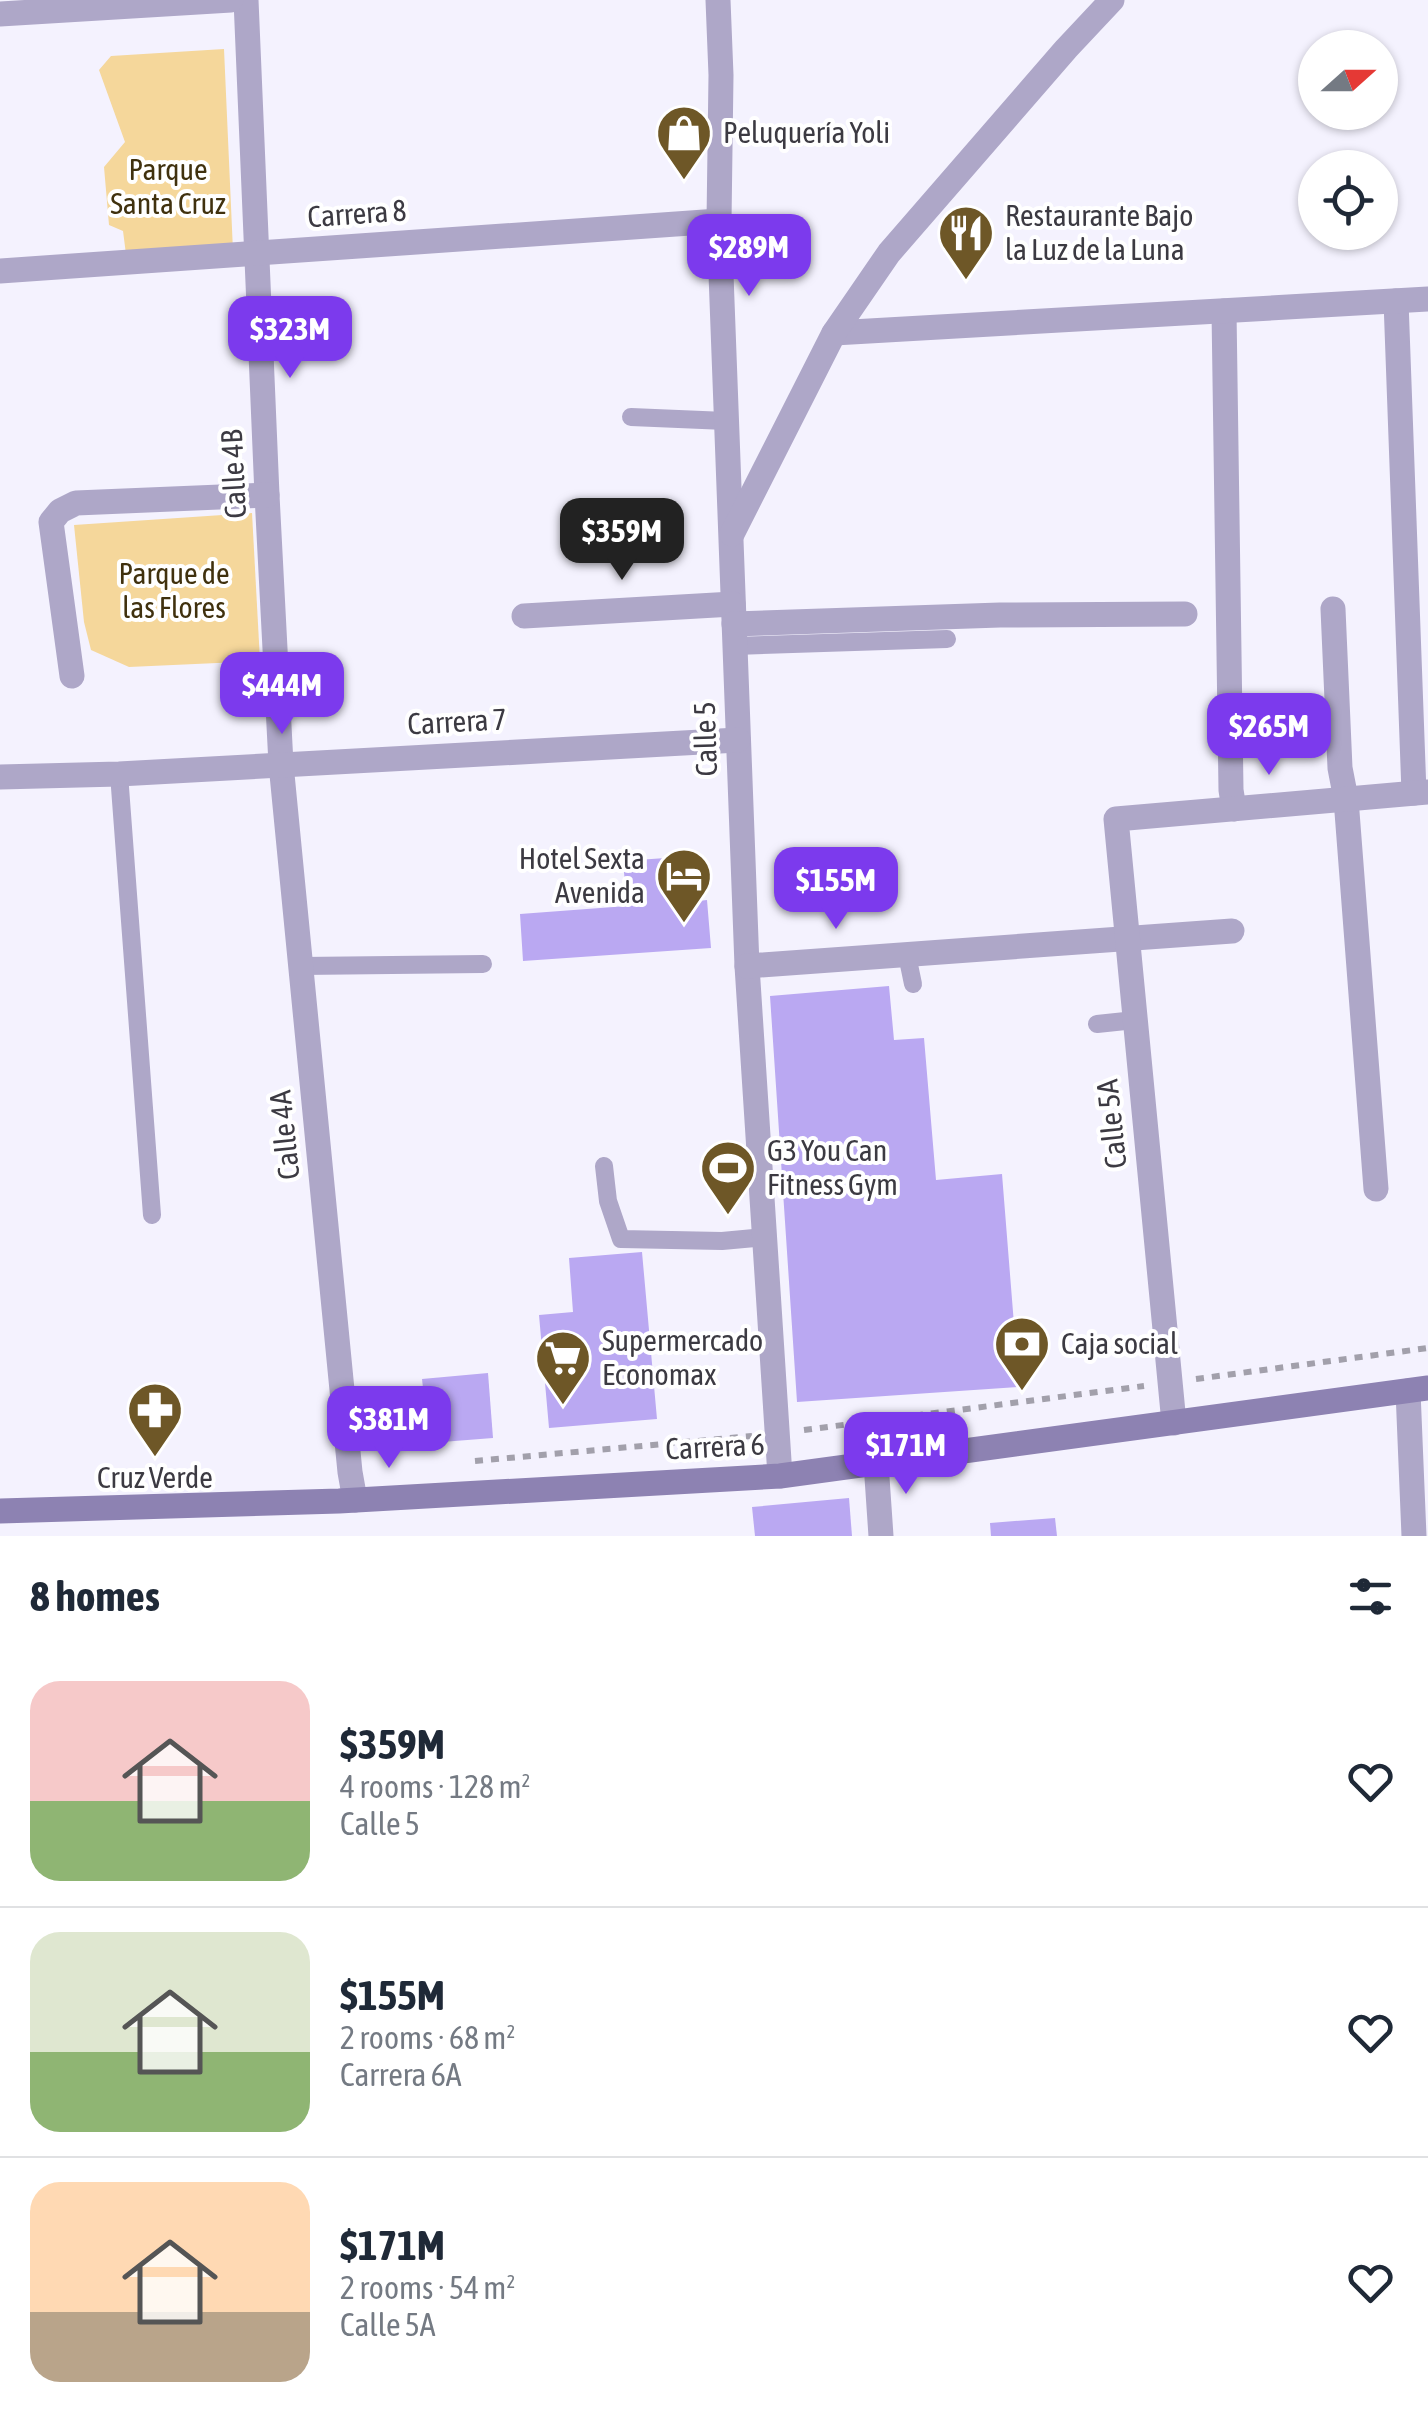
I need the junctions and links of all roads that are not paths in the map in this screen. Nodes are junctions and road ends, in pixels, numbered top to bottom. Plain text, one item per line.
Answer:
1 (232, 0) edge
2 (246, 0) edge
3 (718, 0) edge
4 (1112, 0) edge
5 (0, 14) edge
6 (719, 222) junction
7 (258, 253) junction
8 (0, 271) edge
9 (1428, 299) edge
10 (1396, 301) junction
11 (1224, 311) junction
12 (834, 333) junction
13 (631, 417) dead end
14 (726, 421) junction
15 (267, 494) junction
16 (730, 536) junction
17 (1333, 609) dead end
18 (1185, 614) dead end
19 (524, 616) dead end
20 (734, 625) junction
21 (947, 638) dead end
22 (72, 676) dead end
23 (738, 740) junction
24 (281, 764) junction
25 (119, 774) junction
26 (0, 777) edge
27 (1421, 792) edge
28 (1346, 799) junction
29 (1234, 808) junction
30 (1232, 931) dead end
31 (1127, 938) junction
32 (907, 954) junction
33 (483, 964) dead end
34 (301, 966) junction
35 (747, 966) junction
36 (913, 984) dead end
37 (1135, 1020) junction
38 (1097, 1024) dead end
39 (604, 1166) dead end
40 (1376, 1189) dead end
41 (152, 1215) dead end
42 (764, 1237) junction
43 (1418, 1389) edge
44 (1174, 1422) junction
45 (876, 1463) junction
46 (780, 1476) junction
47 (355, 1500) junction
48 (0, 1511) edge
49 (881, 1536) edge
50 (1414, 1536) edge

1 - 5 street
2 - 7 street, Calle 4B
3 - 6 street, Calle 5
4 - 12 street
6 - 7 street, Carrera 8
6 - 14 street, Calle 5
7 - 8 street, Carrera 8
7 - 15 street, Calle 4B
9 - 10 street
10 - 11 street
10 - 27 street
11 - 12 street
11 - 29 street
12 - 16 street
13 - 14 lane
14 - 16 street, Calle 5
15 - 22 street
15 - 24 street, Calle 4B
16 - 20 street, Calle 5
17 - 28 street
18 - 20 street
19 - 20 street
20 - 21 lane
20 - 23 street, Calle 5
23 - 24 street, Carrera 7
23 - 35 street, Calle 5
24 - 25 street, Carrera 7
24 - 34 street, Calle 4A
25 - 26 street, Carrera 7
25 - 41 lane
27 - 28 street
28 - 29 street
28 - 40 street
29 - 31 street, Calle 5A
30 - 31 street
31 - 32 street
31 - 37 street, Calle 5A
32 - 35 street
32 - 36 lane
33 - 34 lane
34 - 47 street, Calle 4A
35 - 42 street, Calle 5
37 - 38 lane
37 - 44 street, Calle 5A
39 - 42 lane
42 - 46 street, Calle 5
43 - 44 main road, Carrera 6
43 - 50 street
44 - 45 main road, Carrera 6
45 - 46 main road, Carrera 6
45 - 49 street
46 - 47 main road, Carrera 6
47 - 48 main road, Carrera 6

